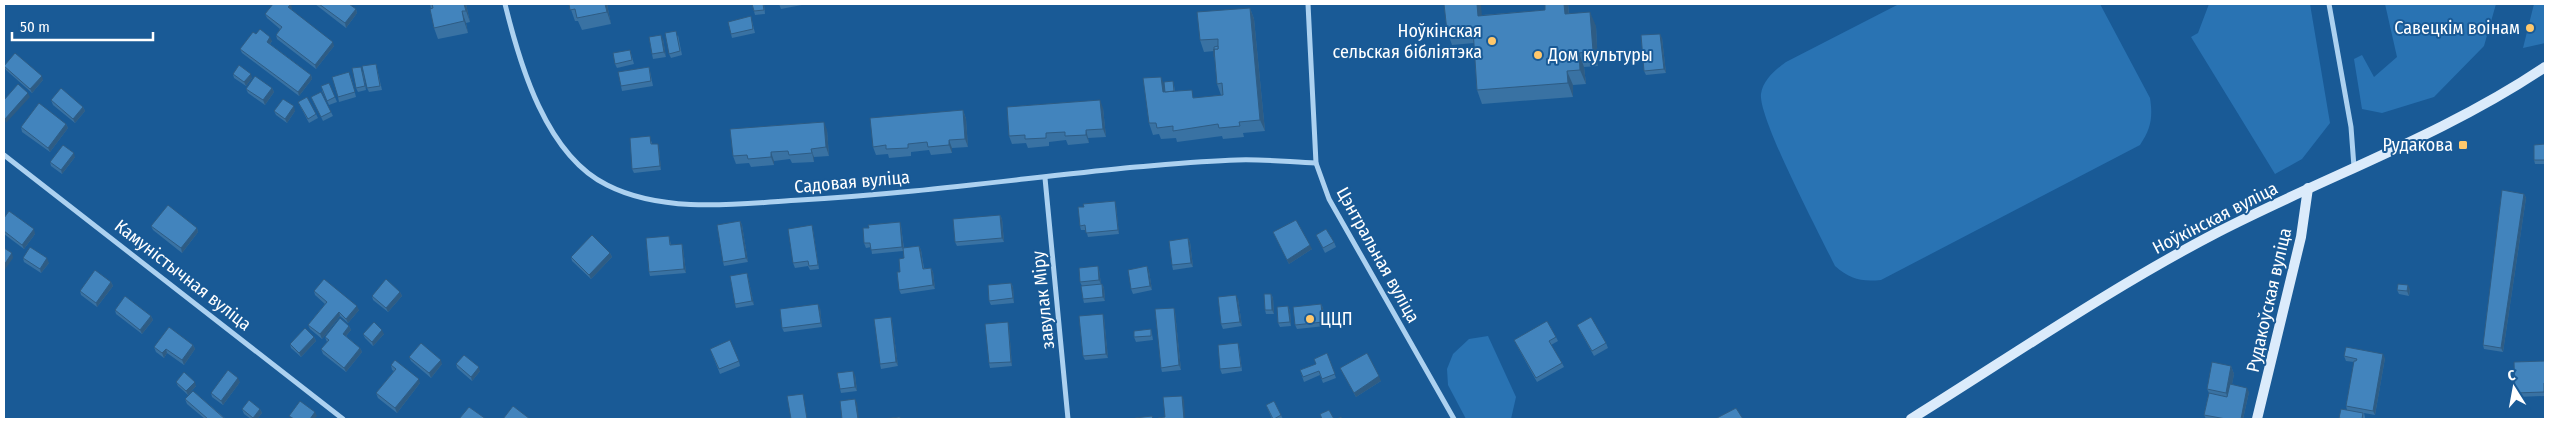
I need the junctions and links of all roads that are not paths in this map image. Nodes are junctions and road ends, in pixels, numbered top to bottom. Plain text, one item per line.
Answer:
1 (506, 4) edge
2 (1308, 4) edge
3 (2328, 4) edge
4 (2545, 67) edge
5 (4, 155) edge
6 (1316, 163) junction
7 (2354, 168) junction
8 (1045, 178) junction
9 (2308, 188) junction
10 (343, 419) edge
11 (1068, 419) edge
12 (1454, 419) edge
13 (1911, 419) edge
14 (2257, 419) edge

1 - 8 street, Садовая вуліца
2 - 6 street, Цэнтральная вуліца
3 - 7 street
4 - 7 main road, Ноўкінская вуліца
5 - 10 street, Камуністычная вуліца
6 - 8 street, Садовая вуліца
6 - 12 street, Цэнтральная вуліца
7 - 9 main road, Ноўкінская вуліца
8 - 11 street, завулак Міру
9 - 13 main road, Ноўкінская вуліца
9 - 14 main road, Рудакоўская вуліца

